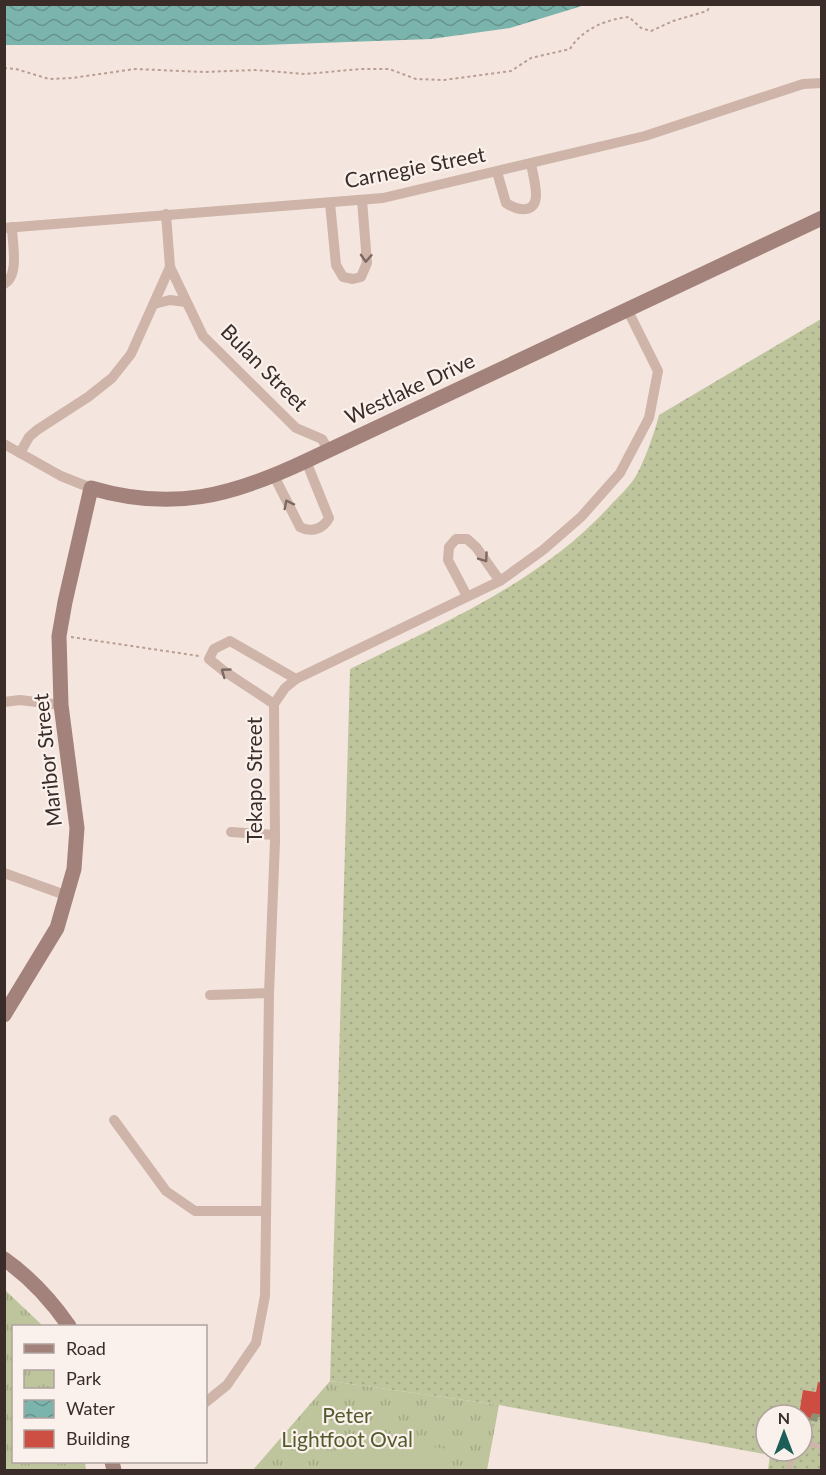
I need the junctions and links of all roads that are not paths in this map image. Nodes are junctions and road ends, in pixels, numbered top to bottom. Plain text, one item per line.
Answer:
1 (822, 83) edge
2 (531, 164) junction
3 (497, 172) junction
4 (363, 200) junction
5 (330, 203) junction
6 (166, 214) junction
7 (822, 218) edge
8 (8, 227) edge
9 (170, 267) junction
10 (4, 284) edge
11 (186, 302) junction
12 (154, 304) junction
13 (627, 309) junction
14 (4, 444) edge
15 (328, 450) junction
16 (20, 453) junction
17 (306, 461) junction
18 (274, 476) junction
19 (91, 488) junction
20 (500, 581) junction
21 (467, 596) junction
22 (296, 679) junction
23 (4, 702) edge
24 (274, 704) junction
25 (61, 705) junction
26 (231, 832) dead end
27 (275, 835) junction
28 (4, 873) edge
29 (68, 896) junction
30 (269, 993) junction
31 (210, 995) dead end
32 (4, 1015) edge
33 (114, 1120) dead end
34 (265, 1211) junction
35 (4, 1259) edge
36 (68, 1325) edge
37 (207, 1401) edge

1 - 2 street, Carnegie Street
2 - 3 street, Carnegie Street
2 - 3 street
3 - 4 street, Carnegie Street
4 - 5 street, Carnegie Street
4 -> 5 street
5 - 6 street, Carnegie Street
6 - 8 street, Carnegie Street
6 - 9 street
7 - 13 street, Westlake Drive
8 - 10 street
9 - 11 street, Bulan Street
9 - 12 street
11 - 12 street
11 - 15 street, Bulan Street
12 - 16 street
13 - 15 street, Westlake Drive
13 - 20 street, Tekapo Street
14 - 16 street, Westlake Drive
15 - 17 street, Westlake Drive
16 - 19 street, Westlake Drive
17 - 18 street, Westlake Drive
17 -> 18 street
18 - 19 street, Westlake Drive
19 - 25 street, Maribor Street
20 - 21 street, Tekapo Street
21 -> 20 street
21 - 22 street, Tekapo Street
22 - 24 street, Tekapo Street
24 -> 22 street
23 - 25 street
24 - 27 street, Tekapo Street
25 - 29 street, Maribor Street
26 - 27 street
27 - 30 street, Tekapo Street
28 - 29 street
29 - 32 street, Maribor Street
30 - 31 street
30 - 34 street, Tekapo Street
33 - 34 street
34 - 37 street, Tekapo Street
35 - 36 street

